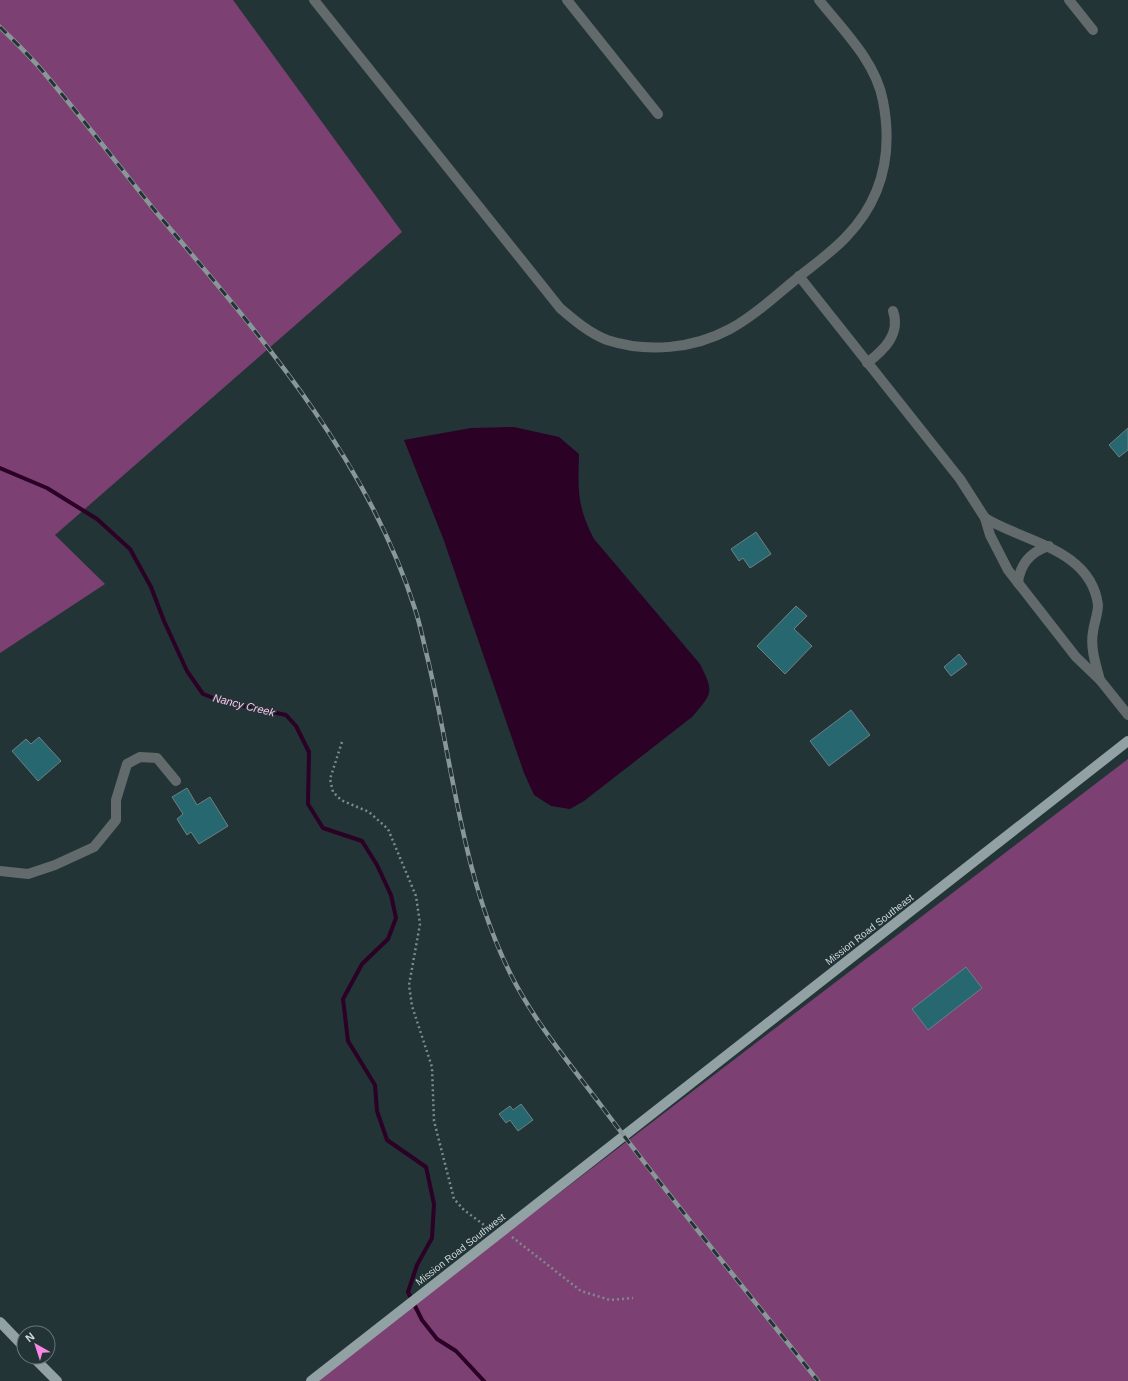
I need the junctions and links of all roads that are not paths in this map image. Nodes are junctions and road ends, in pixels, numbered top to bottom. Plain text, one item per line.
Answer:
1 (314, 0) edge
2 (567, 0) edge
3 (819, 0) edge
4 (1069, 0) edge
5 (1093, 30) dead end
6 (658, 114) dead end
7 (799, 276) junction
8 (893, 312) dead end
9 (867, 363) junction
10 (985, 518) junction
11 (1049, 546) junction
12 (1018, 583) junction
13 (1100, 680) junction
14 (1128, 715) edge
15 (1128, 741) edge
16 (176, 782) dead end
17 (0, 871) edge
18 (625, 1137) joint
19 (0, 1322) edge
20 (16, 1339) edge
21 (41, 1365) edge
22 (56, 1381) edge
23 (311, 1381) edge

1 - 7 street
2 - 6 street
3 - 7 street
4 - 5 street
7 - 9 street
8 - 9 street
9 - 10 street
10 - 11 street
10 - 12 street
11 - 12 street
11 - 13 street
12 - 13 street
13 - 14 street
15 - 18 main road, Mission Road Southeast
16 - 17 street
18 - 23 main road, Mission Road Southwest
19 - 20 main road
21 - 22 main road

